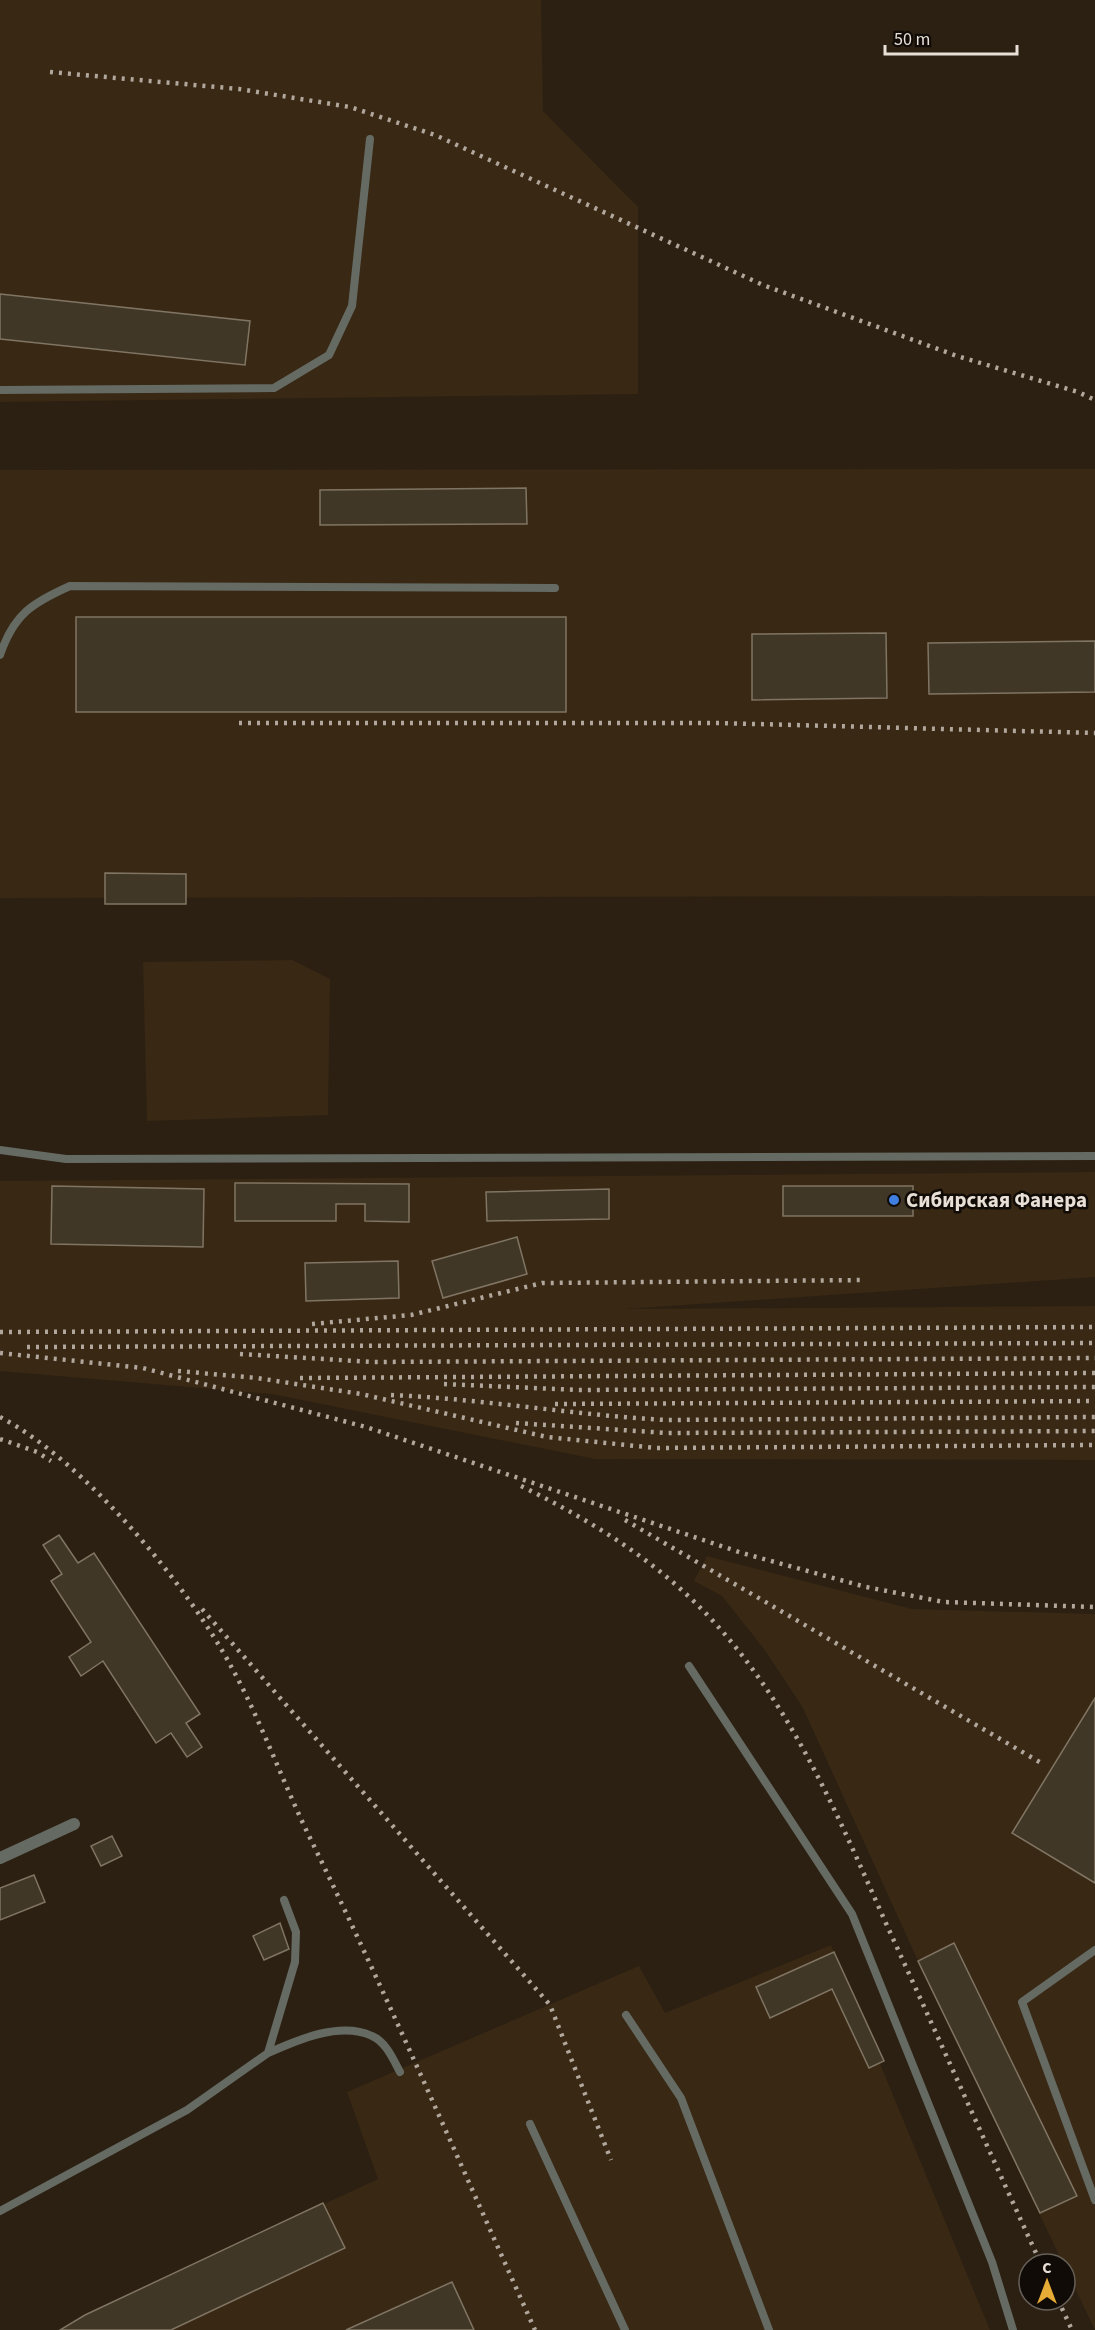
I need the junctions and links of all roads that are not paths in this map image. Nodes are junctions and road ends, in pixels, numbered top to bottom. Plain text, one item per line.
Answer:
1 (370, 139) dead end
2 (0, 390) edge
3 (555, 588) dead end
4 (0, 655) edge
5 (0, 1150) edge
6 (1095, 1156) edge
7 (689, 1666) dead end
8 (74, 1824) dead end
9 (0, 1858) edge
10 (284, 1900) dead end
11 (1095, 1950) edge
12 (626, 2015) dead end
13 (268, 2053) junction
14 (400, 2072) dead end
15 (530, 2124) dead end
16 (1095, 2200) edge
17 (0, 2211) edge
18 (626, 2330) edge
19 (769, 2330) edge
20 (1013, 2330) edge

1 - 2 lane
3 - 4 lane
5 - 6 lane
7 - 20 lane
8 - 9 street
10 - 13 lane
11 - 16 lane
12 - 19 lane
13 - 14 lane
13 - 17 lane
15 - 18 lane

